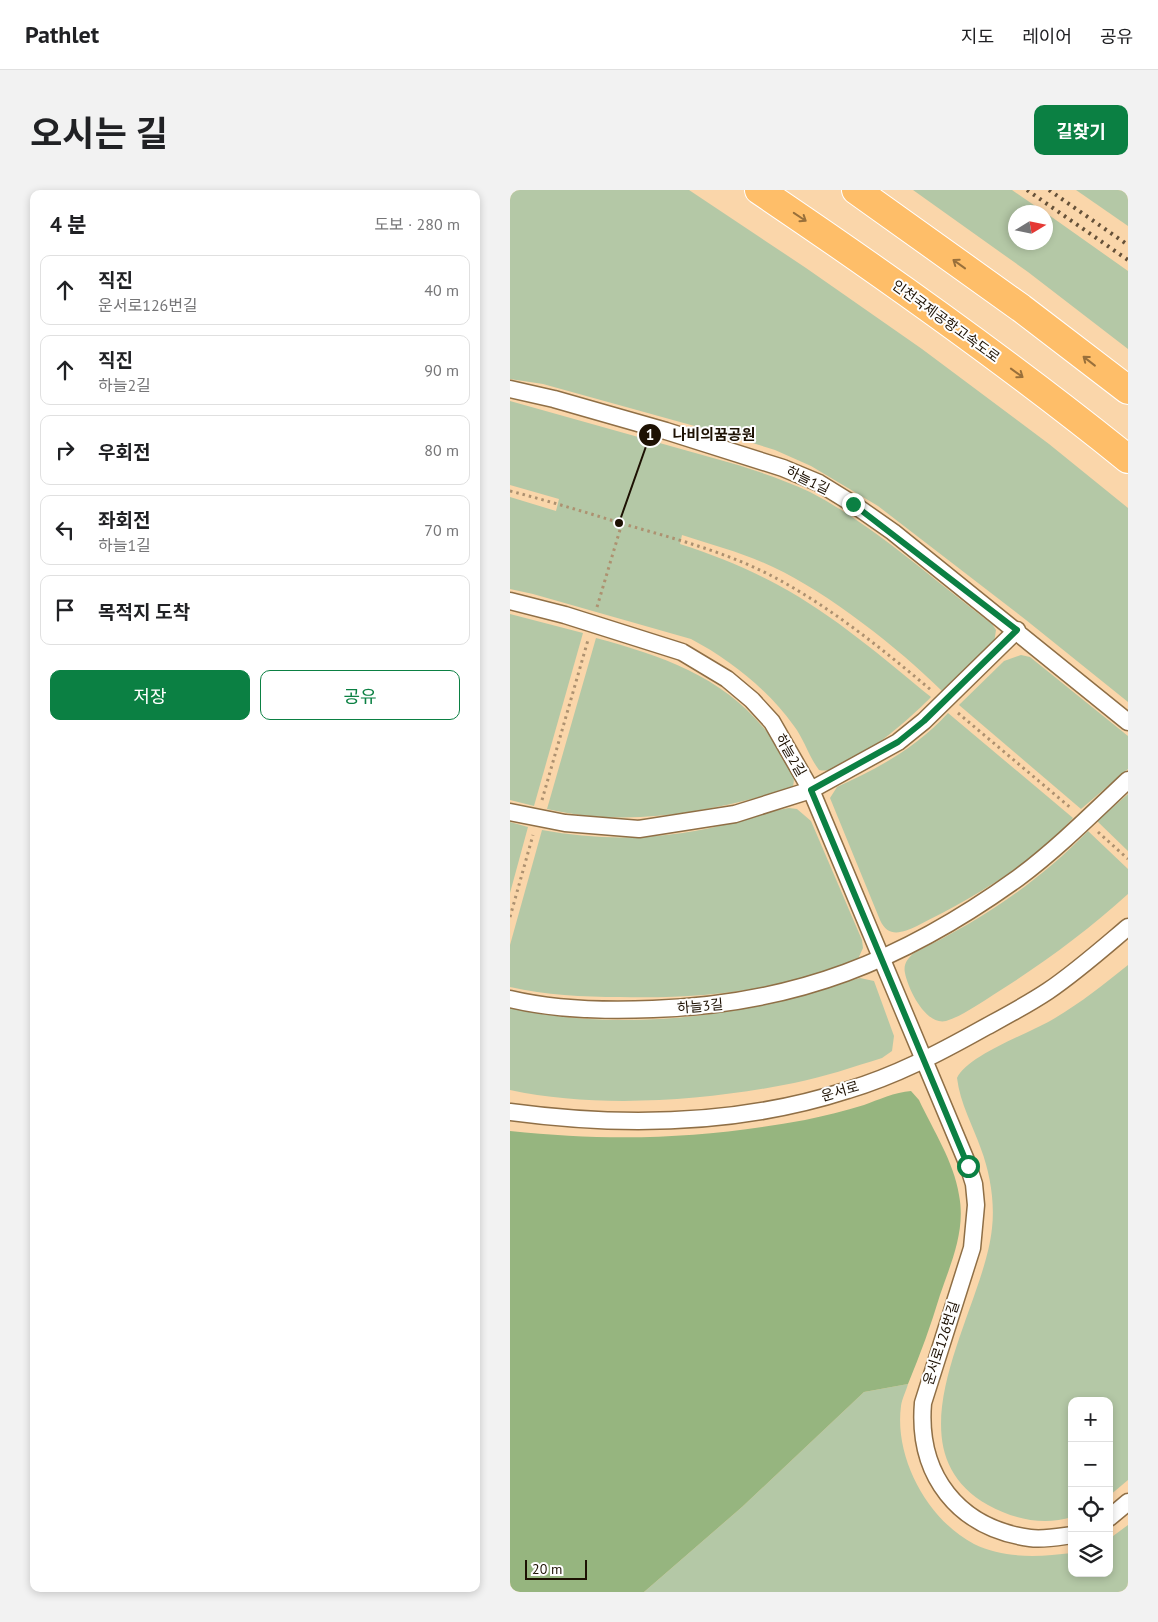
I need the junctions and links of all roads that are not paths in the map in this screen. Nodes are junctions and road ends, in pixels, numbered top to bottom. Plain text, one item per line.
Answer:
1 (759, 190) edge
2 (856, 190) edge
3 (510, 389) edge
4 (1128, 390) edge
5 (1128, 459) edge
6 (510, 601) edge
7 (1017, 630) junction
8 (1128, 722) edge
9 (1128, 780) edge
10 (811, 790) junction
11 (510, 812) edge
12 (1128, 927) edge
13 (883, 958) junction
14 (510, 999) edge
15 (925, 1059) junction
16 (510, 1112) edge
17 (1128, 1502) edge
18 (1113, 1515) edge
19 (1068, 1535) edge

1 -> 5 highway, 인천국제공항고속도로
4 -> 2 highway
3 - 7 street, 하늘1길
6 - 10 street, 하늘2길
7 - 8 street, 하늘1길
7 - 10 street
9 - 13 street, 하늘3길
10 - 11 street
10 - 13 street, 하늘2길
12 - 15 street, 운서로
13 - 14 street, 하늘3길
13 - 15 street, 하늘2길
15 - 16 street, 운서로
15 - 19 street, 운서로126번길
17 - 18 street

